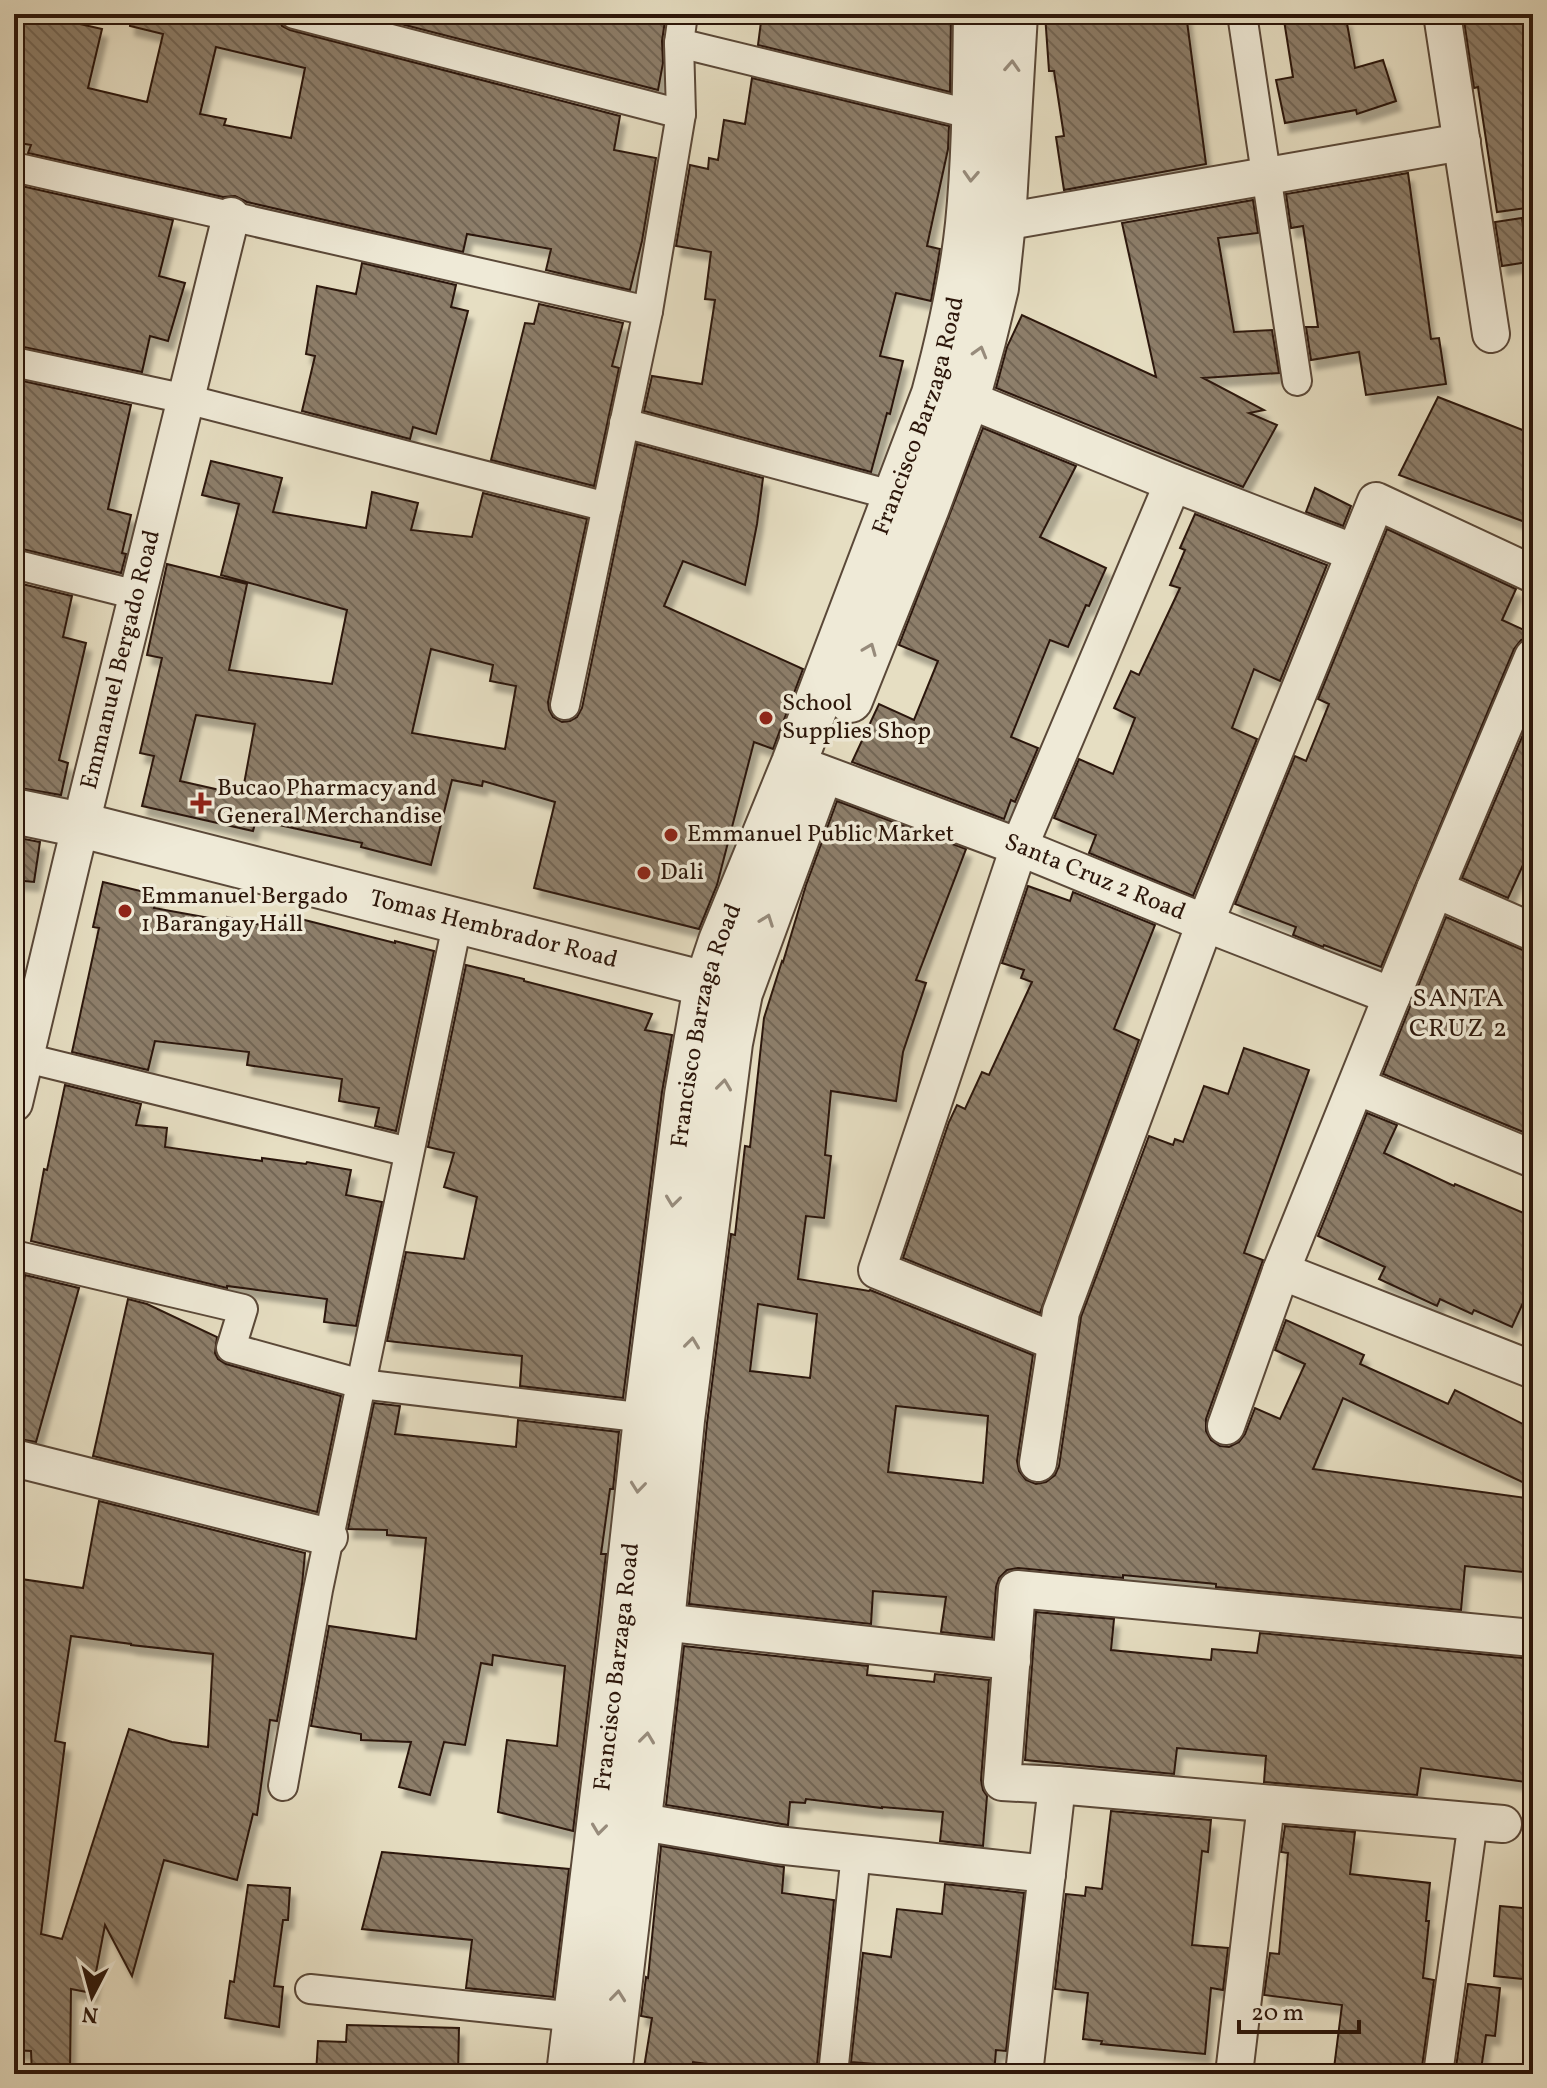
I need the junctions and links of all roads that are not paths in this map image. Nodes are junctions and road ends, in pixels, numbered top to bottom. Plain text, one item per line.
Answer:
1 (294, 14) edge
2 (683, 14) edge
3 (976, 14) edge
4 (1015, 14) edge
5 (1242, 14) edge
6 (1442, 14) edge
7 (679, 43) junction
8 (681, 114) junction
9 (974, 115) junction
10 (1462, 142) junction
11 (14, 167) edge
12 (1266, 176) junction
13 (231, 216) junction
14 (1003, 222) junction
15 (648, 311) junction
16 (1491, 334) dead end
17 (14, 362) edge
18 (1297, 381) dead end
19 (186, 399) junction
20 (967, 399) junction
21 (624, 423) junction
22 (1173, 483) junction
23 (895, 496) junction
24 (607, 507) junction
25 (1355, 553) junction
26 (14, 564) edge
27 (1533, 574) edge
28 (137, 595) junction
29 (1533, 657) edge
30 (565, 705) dead end
31 (807, 768) junction
32 (14, 811) edge
33 (81, 825) junction
34 (1019, 847) junction
35 (1435, 889) junction
36 (458, 920) junction
37 (1205, 923) junction
38 (1533, 932) edge
39 (723, 989) junction
40 (1392, 996) junction
41 (19, 1056) edge
42 (1357, 1086) junction
43 (14, 1103) edge
44 (409, 1152) junction
45 (1533, 1159) edge
46 (14, 1255) edge
47 (1281, 1271) junction
48 (1056, 1342) junction
49 (1533, 1370) edge
50 (361, 1384) junction
51 (646, 1418) junction
52 (1226, 1426) dead end
53 (14, 1458) edge
54 (1038, 1463) dead end
55 (329, 1537) junction
56 (662, 1622) junction
57 (1533, 1638) edge
58 (1012, 1661) junction
59 (1057, 1785) junction
60 (283, 1786) dead end
61 (1266, 1804) junction
62 (637, 1821) junction
63 (1488, 1822) joint
64 (856, 1853) junction
65 (1047, 1874) junction
66 (310, 1989) dead end
67 (576, 2017) junction
68 (569, 2074) edge
69 (609, 2074) edge
70 (833, 2074) edge
71 (1024, 2074) edge
72 (1234, 2074) edge
73 (1438, 2074) edge

1 - 8 street
2 - 7 street
3 - 9 street, Francisco Barzaga Road
14 -> 4 street, Francisco Barzaga Road
5 - 12 street
6 - 10 street
7 - 8 street
7 - 9 street
8 - 15 street
9 -> 23 street, Francisco Barzaga Road
10 - 12 street
10 - 16 street
11 - 13 street
12 - 14 street
12 - 18 street
13 - 15 street
13 - 19 street, Emmanuel Bergado Road
20 -> 14 street, Francisco Barzaga Road
15 - 21 street
17 - 19 street
19 - 24 street
19 - 28 street, Emmanuel Bergado Road
20 - 22 street
31 -> 20 street, Francisco Barzaga Road
21 - 23 street
21 - 24 street
22 - 25 street
22 - 34 street
23 - 31 street, Francisco Barzaga Road
24 - 30 street
25 - 27 street
25 - 37 street
26 - 28 street
28 - 33 street, Emmanuel Bergado Road
29 - 35 street
31 - 34 street, Santa Cruz 2 Road
31 - 39 street, Francisco Barzaga Road
32 - 33 street, Tomas Hembrador Road
33 - 36 street, Tomas Hembrador Road
33 - 41 street, Emmanuel Bergado Road
34 - 37 street, Santa Cruz 2 Road
34 - 48 street
35 - 38 street
35 - 40 street
36 - 39 street, Tomas Hembrador Road
36 - 44 street
37 - 40 street, Santa Cruz 2 Road
37 - 48 street
39 -> 51 street, Francisco Barzaga Road
56 -> 39 street, Francisco Barzaga Road
40 - 42 street
41 - 43 street, Emmanuel Bergado Road
41 - 44 street
42 - 45 street
42 - 47 street
44 - 50 street
46 - 50 street
47 - 49 street
47 - 52 street
48 - 54 street
50 - 51 street
50 - 55 street
51 -> 67 street, Francisco Barzaga Road
53 - 55 street
55 - 60 street
56 - 58 street
62 -> 56 street, Francisco Barzaga Road
57 - 58 street
58 - 59 street
59 - 61 street
59 - 65 street
61 - 63 street
61 - 72 street
62 - 64 street
69 -> 62 street, Francisco Barzaga Road
63 - 73 street
64 - 65 street
64 - 70 street
65 - 71 street
66 - 67 street
67 - 68 street, Francisco Barzaga Road

